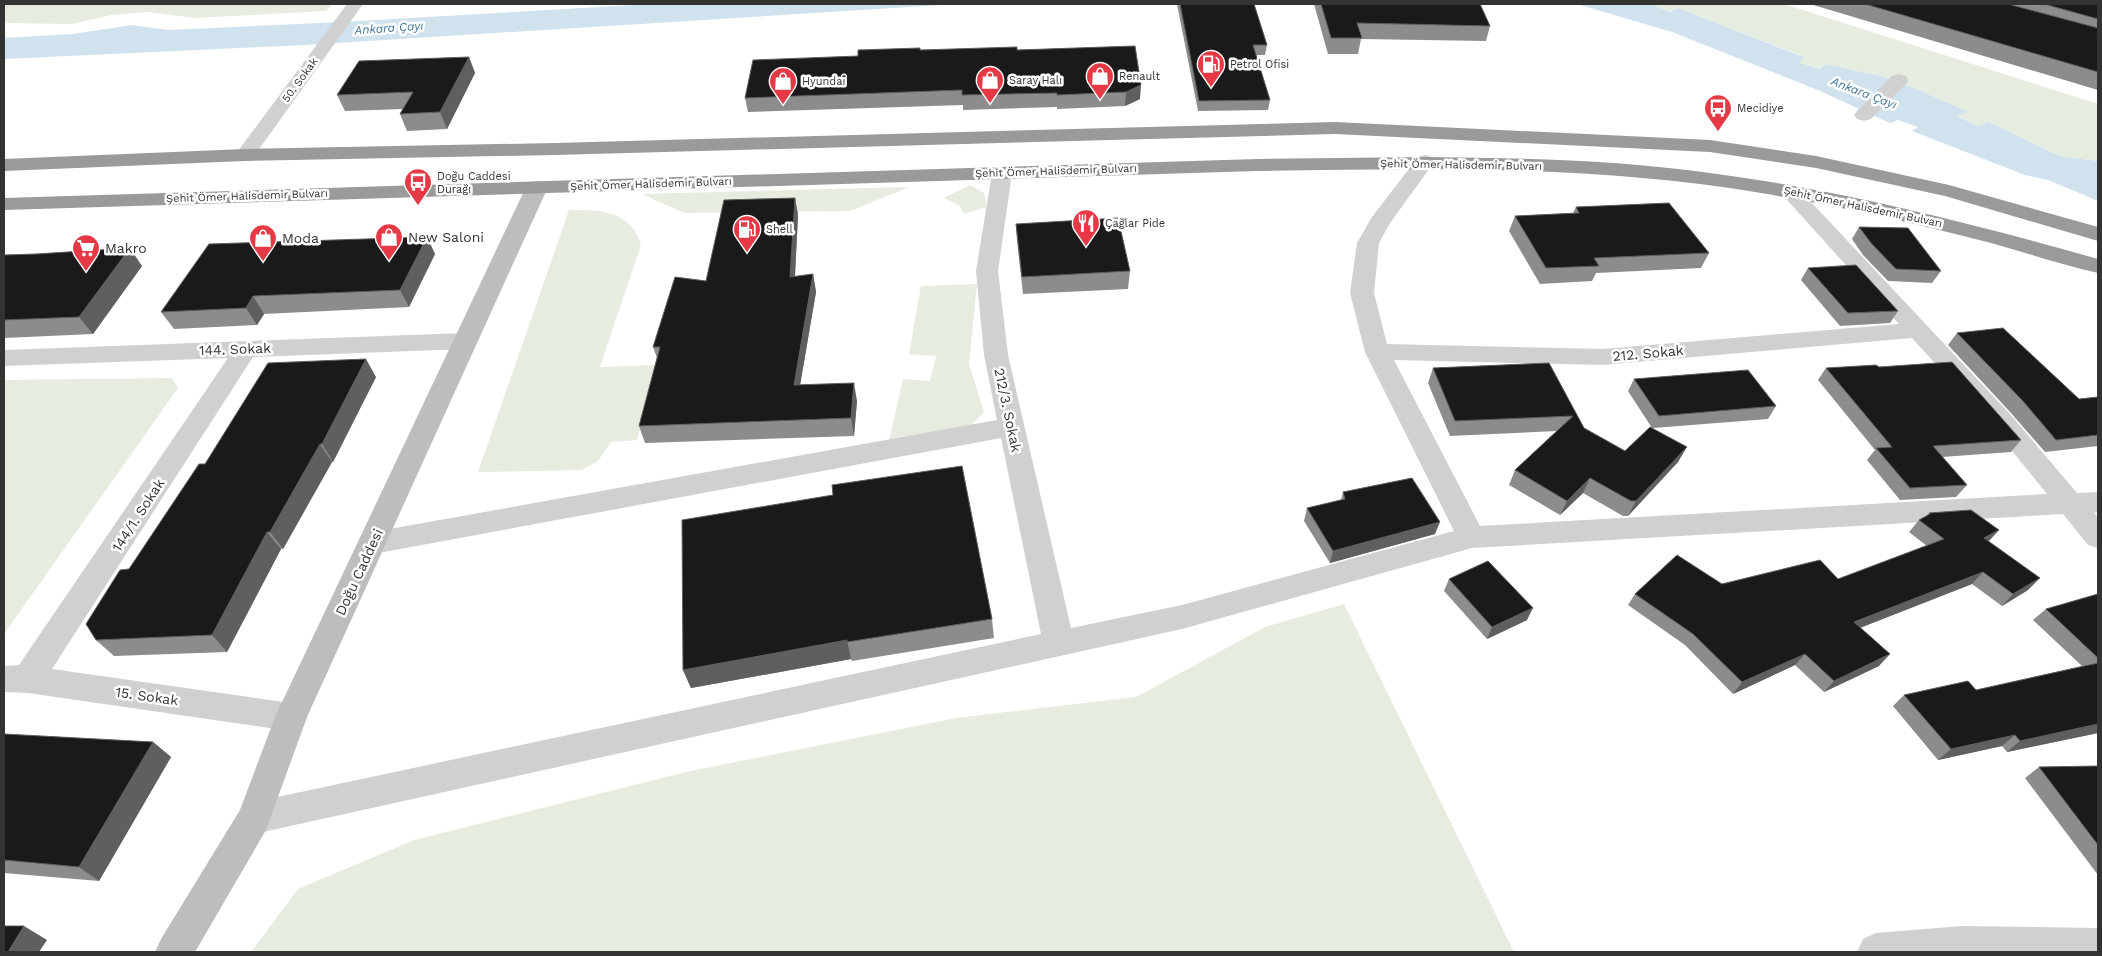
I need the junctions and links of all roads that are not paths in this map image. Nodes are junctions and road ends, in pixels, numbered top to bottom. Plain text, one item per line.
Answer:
1 (350, 11) edge
2 (1899, 80) dead end
3 (1864, 115) dead end
4 (245, 155) junction
5 (1425, 162) junction
6 (4, 165) edge
7 (1002, 173) junction
8 (536, 187) junction
9 (1790, 191) junction
10 (4, 204) edge
11 (2097, 233) edge
12 (2098, 266) edge
13 (1918, 330) junction
14 (465, 340) junction
15 (246, 349) junction
16 (1377, 352) junction
17 (4, 358) edge
18 (1011, 427) junction
19 (2098, 502) edge
20 (2071, 504) junction
21 (1472, 537) junction
22 (2098, 537) edge
23 (373, 543) junction
24 (1059, 644) junction
25 (16, 679) edge
26 (291, 717) junction
27 (254, 818) junction
28 (2098, 947) edge
29 (2051, 949) edge
30 (174, 952) edge
31 (1876, 952) edge

1 - 4 street, 50. Sokak
2 - 3 street
4 - 6 highway
4 - 11 highway
5 - 7 highway, Şehit Ömer Halisdemir Bulvarı
5 - 9 highway, Şehit Ömer Halisdemir Bulvarı
5 - 16 street
7 - 8 highway, Şehit Ömer Halisdemir Bulvarı
7 - 18 street, 212/3. Sokak
8 - 10 highway, Şehit Ömer Halisdemir Bulvarı
8 - 14 street, Doğu Caddesi
9 - 12 highway, Şehit Ömer Halisdemir Bulvarı
9 - 13 street
13 - 16 street, 212. Sokak
13 - 20 street
14 - 15 street, 144. Sokak
14 - 23 street, Doğu Caddesi
15 - 17 street, 144. Sokak
15 - 25 street, 144/1. Sokak
16 - 21 street
18 - 23 street
18 - 24 street, 212/3. Sokak
19 - 20 street
20 - 21 street
20 - 22 street
21 - 24 street
23 - 26 street, Doğu Caddesi
24 - 27 street
25 - 26 street, 15. Sokak
26 - 27 street, Doğu Caddesi
27 - 30 street, Doğu Caddesi
28 - 29 street
29 - 31 street

